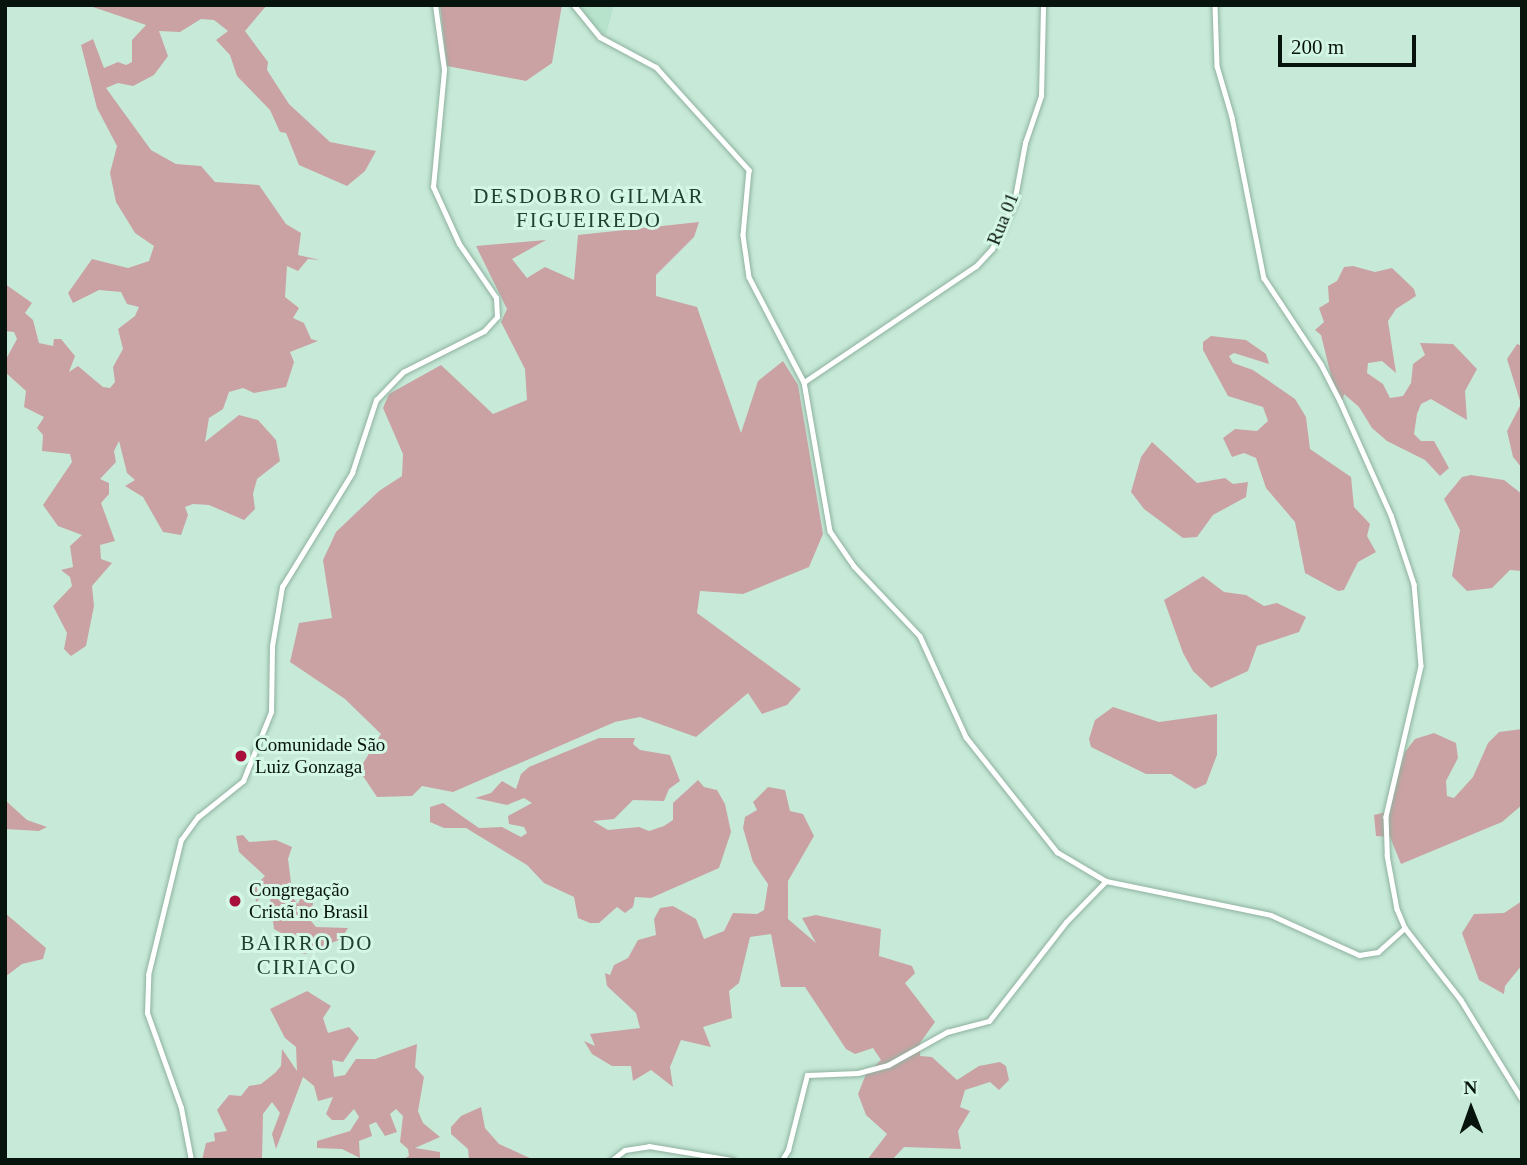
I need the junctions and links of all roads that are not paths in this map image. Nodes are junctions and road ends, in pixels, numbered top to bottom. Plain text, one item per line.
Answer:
1 (435, 5) edge
2 (574, 5) edge
3 (1043, 5) edge
4 (1215, 5) edge
5 (804, 382) junction
6 (1106, 881) junction
7 (1405, 928) junction
8 (1522, 1099) edge
9 (191, 1160) edge
10 (612, 1160) edge
11 (733, 1160) edge
12 (782, 1160) edge

1 - 9 street
2 - 5 street
3 - 5 street, Rua 01
4 - 7 street
5 - 6 street
6 - 7 street
6 - 12 street
7 - 8 street
10 - 11 street

